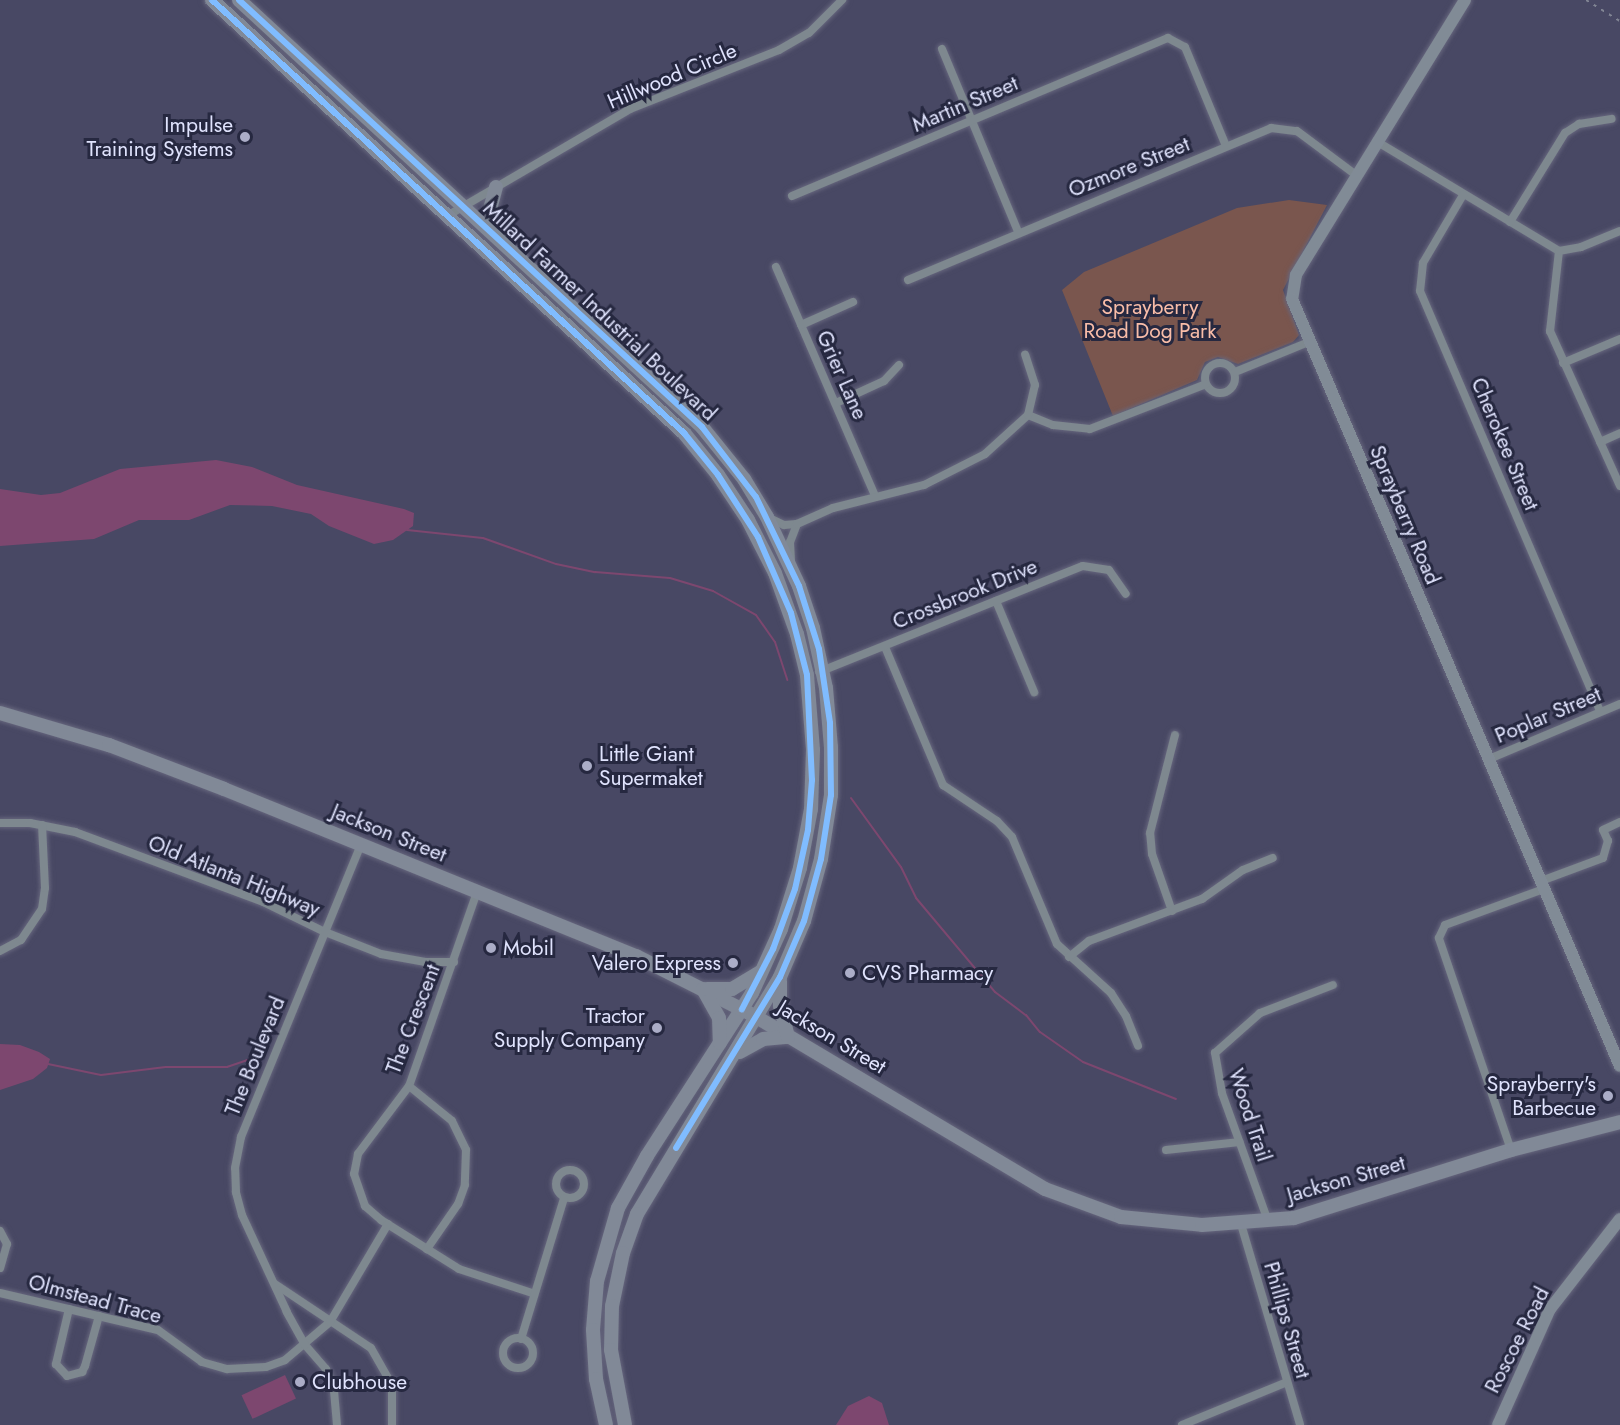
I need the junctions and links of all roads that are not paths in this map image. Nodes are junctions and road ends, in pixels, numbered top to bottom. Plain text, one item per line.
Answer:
1 (212, 0) edge
2 (239, 0) edge
3 (842, 0) edge
4 (1465, 0) edge
5 (942, 49) dead end
6 (1612, 119) dead end
7 (973, 120) junction
8 (1376, 141) junction
9 (1226, 146) junction
10 (1356, 175) junction
11 (496, 187) junction
12 (1463, 195) junction
13 (792, 196) dead end
14 (463, 206) junction
15 (447, 216) junction
16 (1510, 222) junction
17 (1620, 231) edge
18 (1018, 232) junction
19 (1559, 251) junction
20 (520, 258) junction
21 (776, 267) dead end
22 (908, 280) dead end
23 (853, 302) dead end
24 (801, 325) junction
25 (1620, 339) edge
26 (1309, 342) junction
27 (1024, 355) dead end
28 (1563, 363) junction
29 (898, 364) dead end
30 (1234, 372) junction
31 (1206, 384) junction
32 (836, 403) junction
33 (1028, 415) junction
34 (1620, 433) edge
35 (1600, 442) junction
36 (1620, 486) edge
37 (875, 496) junction
38 (767, 517) junction
39 (797, 524) junction
40 (791, 565) junction
41 (1126, 594) dead end
42 (996, 601) junction
43 (885, 647) junction
44 (823, 671) junction
45 (807, 675) junction
46 (1034, 692) dead end
47 (1620, 704) edge
48 (1600, 711) junction
49 (0, 713) edge
50 (1175, 735) dead end
51 (1489, 759) junction
52 (1620, 822) edge
53 (0, 823) edge
54 (42, 825) junction
55 (361, 844) junction
56 (1273, 858) dead end
57 (1542, 885) junction
58 (477, 892) junction
59 (1172, 911) junction
60 (325, 932) junction
61 (0, 951) edge
62 (1069, 957) junction
63 (454, 962) junction
64 (764, 968) junction
65 (780, 977) junction
66 (1333, 985) dead end
67 (703, 989) junction
68 (742, 1009) junction
69 (759, 1018) junction
70 (788, 1037) junction
71 (720, 1043) junction
72 (1138, 1046) dead end
73 (736, 1055) junction
74 (1620, 1066) edge
75 (409, 1086) junction
76 (1620, 1122) edge
77 (1240, 1142) junction
78 (1166, 1150) dead end
79 (1511, 1150) junction
80 (564, 1198) dead end
81 (1620, 1219) edge
82 (1268, 1221) junction
83 (388, 1224) junction
84 (1241, 1224) junction
85 (0, 1231) edge
86 (427, 1249) junction
87 (0, 1268) edge
88 (274, 1284) junction
89 (0, 1293) edge
90 (532, 1293) junction
91 (69, 1309) junction
92 (99, 1316) junction
93 (330, 1322) junction
94 (521, 1339) dead end
95 (305, 1345) junction
96 (1285, 1383) junction
97 (337, 1425) edge
98 (392, 1425) edge
99 (606, 1425) edge
100 (625, 1425) edge
101 (1182, 1425) edge
102 (1300, 1425) edge
103 (1498, 1425) edge

1 - 15 main road, Millard Farmer Industrial Boulevard
2 - 14 main road, Millard Farmer Industrial Boulevard
3 - 11 street, Hillwood Circle
4 - 8 street, Sprayberry Road
5 - 7 street
6 - 16 street
7 - 9 street, Martin Street
7 - 13 street, Martin Street
7 - 18 street
8 - 10 street, Sprayberry Road
8 - 12 street
9 - 10 street, Ozmore Street
9 - 18 street, Ozmore Street
10 - 26 street, Sprayberry Road
11 - 14 street, Hillwood Circle
11 - 20 main road
12 - 16 street
12 - 48 street, Cherokee Street
14 - 15 street, Hillwood Circle
14 - 20 main road, Millard Farmer Industrial Boulevard
15 - 45 main road, Millard Farmer Industrial Boulevard
16 - 19 street
17 - 19 street
18 - 22 street, Ozmore Street
19 - 28 street
20 - 38 main road, Millard Farmer Industrial Boulevard
21 - 24 street, Grier Lane
23 - 24 street
24 - 32 street, Grier Lane
25 - 28 street
26 - 30 street
26 - 51 street, Sprayberry Road
27 - 33 street
28 - 35 street
29 - 32 street
30 - 31 street
30 - 31 street
31 - 33 street
32 - 37 street, Grier Lane
33 - 37 street
34 - 35 street
35 - 36 street
37 - 39 street
38 - 39 street
38 - 40 main road, Millard Farmer Industrial Boulevard
39 - 40 street
40 - 44 main road, Millard Farmer Industrial Boulevard
41 - 42 street, Crossbrook Drive
42 - 43 street, Crossbrook Drive
42 - 46 street
43 - 44 street, Crossbrook Drive
43 - 62 street
44 - 45 street, Crossbrook Drive
44 - 65 main road, Millard Farmer Industrial Boulevard
45 - 64 main road, Millard Farmer Industrial Boulevard
47 - 48 street, Poplar Street
48 - 51 street, Poplar Street
49 - 55 main road, Jackson Street
50 - 59 street
51 - 57 street, Sprayberry Road
52 - 57 street
53 - 54 street, Old Atlanta Highway
54 - 60 street, Old Atlanta Highway
54 - 61 street
55 - 58 main road, Jackson Street
55 - 60 street, The Boulevard
56 - 59 street
57 - 74 street, Sprayberry Road
57 - 79 street
58 - 63 street, The Crescent
58 - 67 main road, Jackson Street
59 - 62 street
60 - 63 street, Old Atlanta Highway
60 - 88 street, The Boulevard
62 - 72 street
63 - 75 street, The Crescent
64 - 67 main road
64 - 68 main road, Millard Farmer Industrial Boulevard
65 - 69 main road, Millard Farmer Industrial Boulevard
65 - 70 main road
66 - 77 street, Wood Trail
67 - 68 main road, Jackson Street
67 - 71 main road
68 - 69 main road, Jackson Street
68 - 71 main road, Millard Farmer Industrial Boulevard
69 - 70 main road, Jackson Street
69 - 73 main road, Millard Farmer Industrial Boulevard
70 - 73 main road
70 - 84 main road, Jackson Street
71 - 99 main road, Millard Farmer Industrial Boulevard
73 - 100 main road, Millard Farmer Industrial Boulevard
75 - 83 street, The Crescent
75 - 86 street
76 - 79 main road, Jackson Street
77 - 78 street
77 - 82 street, Wood Trail
79 - 82 main road, Jackson Street
80 - 90 street
81 - 103 street, Roscoe Road
82 - 84 main road, Jackson Street
83 - 86 street, The Crescent
83 - 93 street, Olmstead Trace
84 - 96 street, Phillips Street
85 - 87 street
86 - 90 street, The Crescent
88 - 93 street
88 - 95 street, The Boulevard
89 - 91 street, Olmstead Trace
90 - 94 street
91 - 92 street, Olmstead Trace
91 - 92 street
92 - 95 street, Olmstead Trace
93 - 95 street, Olmstead Trace
93 - 98 street
95 - 97 street, The Boulevard
96 - 101 street
96 - 102 street, Phillips Street

